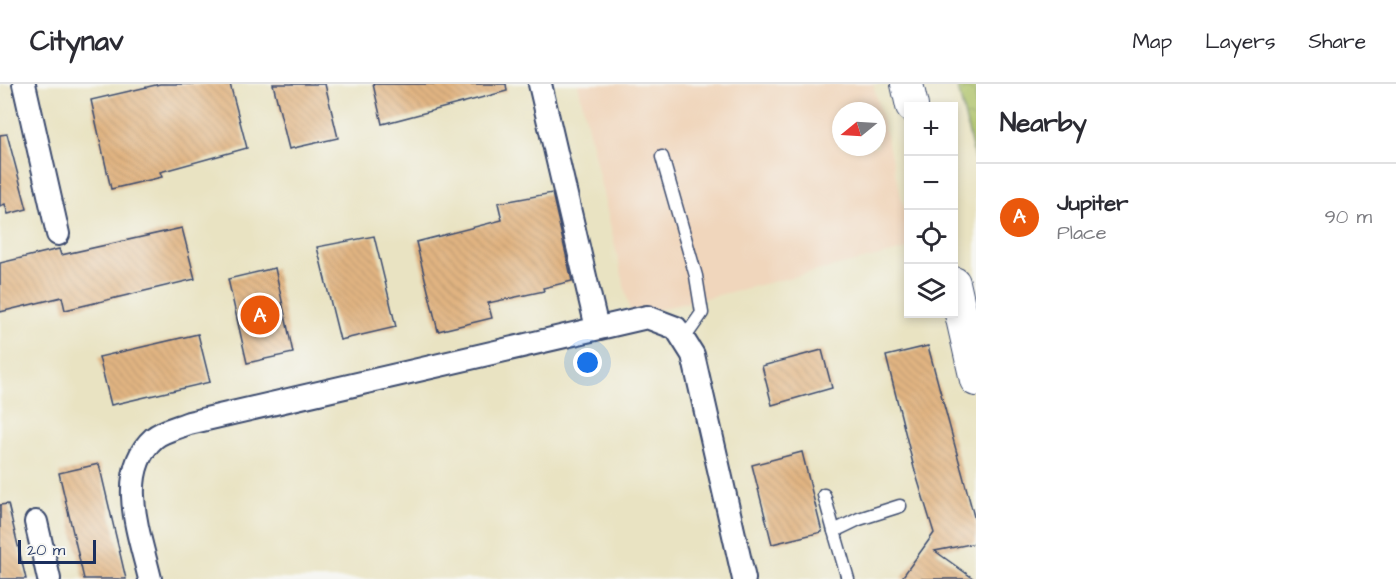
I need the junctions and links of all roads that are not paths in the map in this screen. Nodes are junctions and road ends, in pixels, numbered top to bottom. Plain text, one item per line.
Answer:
1 (26, 84) edge
2 (540, 84) edge
3 (907, 84) edge
4 (911, 102) edge
5 (662, 157) dead end
6 (58, 234) dead end
7 (958, 301) edge
8 (597, 328) junction
9 (683, 340) junction
10 (976, 380) edge
11 (824, 495) dead end
12 (900, 506) dead end
13 (36, 522) dead end
14 (834, 531) junction
15 (49, 579) edge
16 (150, 579) edge
17 (744, 579) edge
18 (849, 579) edge

1 - 6 street
2 - 8 street
3 - 4 street
5 - 9 lane
7 - 10 street
8 - 9 street
8 - 16 street
9 - 17 street
11 - 14 lane
12 - 14 lane
13 - 15 street
14 - 18 lane

